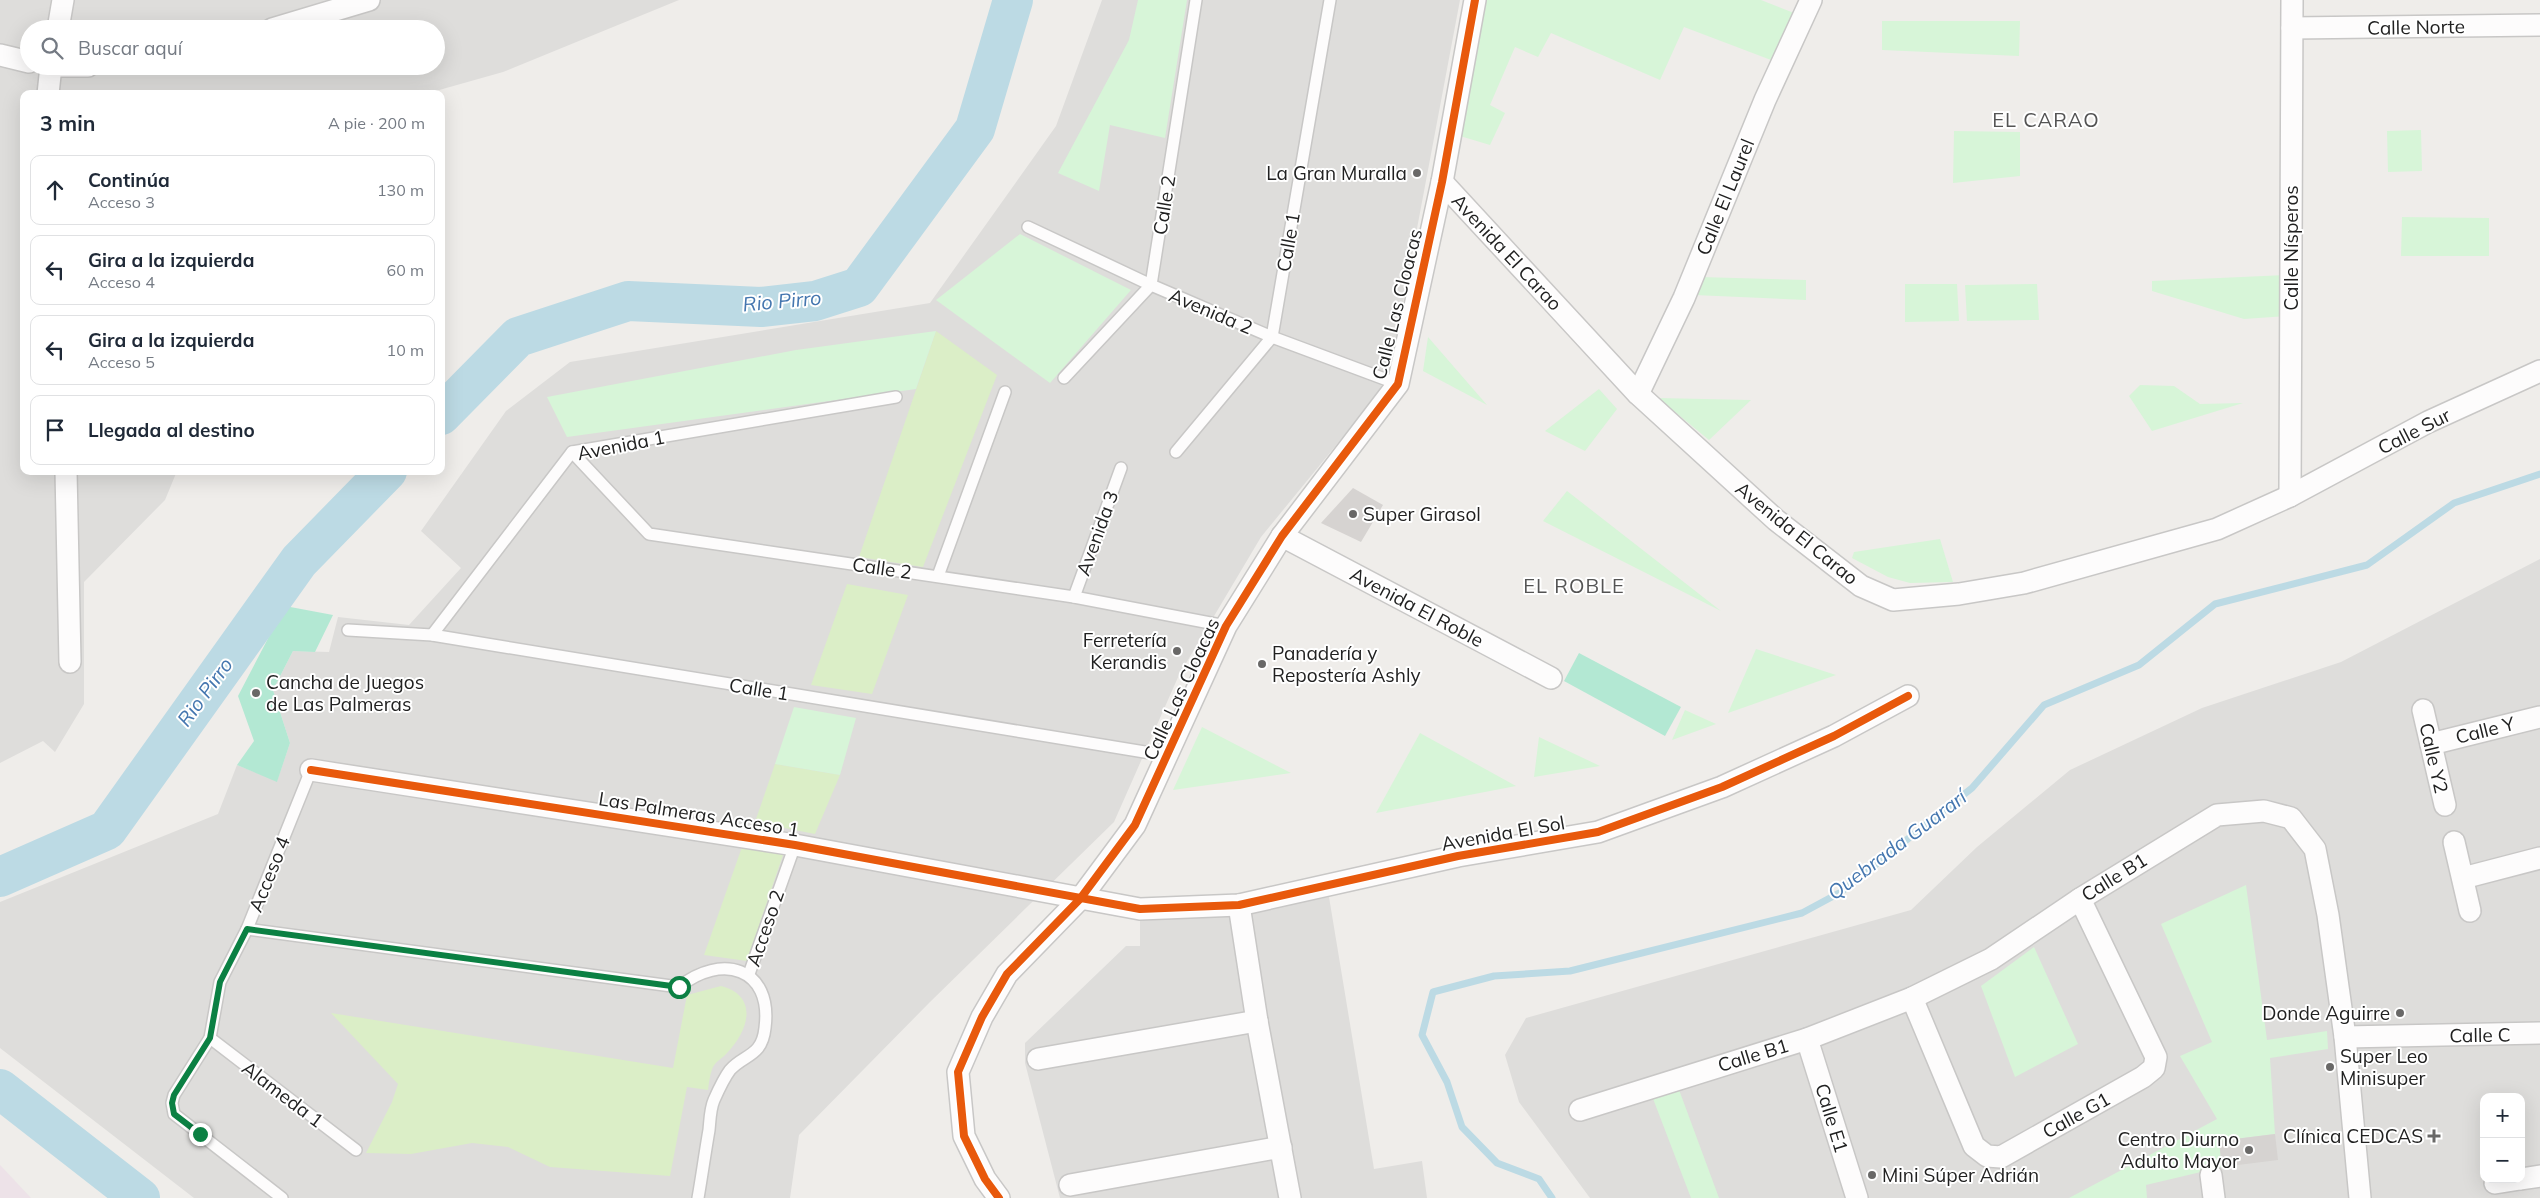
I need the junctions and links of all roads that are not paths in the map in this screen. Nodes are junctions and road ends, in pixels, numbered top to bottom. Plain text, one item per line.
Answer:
1 (64, 0) edge
2 (369, 0) edge
3 (1196, 0) edge
4 (1330, 0) edge
5 (1475, 0) edge
6 (1811, 0) edge
7 (2292, 0) edge
8 (60, 20) edge
9 (302, 20) edge
10 (2540, 26) edge
11 (2292, 28) junction
12 (0, 55) edge
13 (20, 60) edge
14 (49, 75) edge
15 (48, 90) edge
16 (1442, 182) junction
17 (1028, 227) dead end
18 (1151, 285) junction
19 (1272, 337) junction
20 (2540, 371) edge
21 (1064, 378) dead end
22 (1398, 384) junction
23 (1005, 392) dead end
24 (1638, 394) junction
25 (896, 398) dead end
26 (572, 452) junction
27 (1176, 452) dead end
28 (1121, 468) dead end
29 (66, 475) edge
30 (2290, 496) junction
31 (1282, 536) junction
32 (938, 576) junction
33 (1074, 597) junction
34 (1226, 626) junction
35 (348, 630) dead end
36 (432, 635) junction
37 (70, 662) dead end
38 (1551, 678) dead end
39 (1908, 696) dead end
40 (2423, 710) dead end
41 (2540, 717) edge
42 (2431, 744) junction
43 (1168, 756) junction
44 (311, 770) joint
45 (2445, 805) dead end
46 (2454, 842) dead end
47 (795, 845) junction
48 (2540, 858) edge
49 (2463, 878) junction
50 (1080, 899) junction
51 (2080, 899) junction
52 (1239, 905) junction
53 (2470, 911) dead end
54 (247, 929) junction
55 (749, 974) junction
56 (1912, 998) junction
57 (1257, 1020) junction
58 (2540, 1034) edge
59 (2345, 1037) junction
60 (210, 1038) junction
61 (1807, 1039) junction
62 (1038, 1059) dead end
63 (1580, 1110) dead end
64 (1281, 1147) junction
65 (356, 1150) dead end
66 (2211, 1175) dead end
67 (2540, 1176) edge
68 (2525, 1178) edge
69 (2508, 1183) edge
70 (1070, 1185) dead end
71 (2496, 1187) edge
72 (1851, 1196) edge
73 (282, 1198) edge
74 (698, 1198) edge
75 (999, 1198) edge
76 (1290, 1198) edge
77 (2214, 1198) edge
78 (2360, 1198) edge

1 - 8 street
2 - 9 street
3 - 18 lane, Calle 2
4 - 19 lane, Calle 1
5 - 16 street, Calle Las Cloacas
6 - 24 street, Calle El Laurel
7 - 11 street, Calle Nísperos
10 - 11 street, Calle Norte
11 - 30 street, Calle Nísperos
12 - 13 street
14 - 15 street
16 - 22 street, Calle Las Cloacas
16 - 24 street, Avenida El Carao
17 - 18 lane, Avenida 2
18 - 19 lane, Avenida 2
18 - 21 lane
19 - 22 lane, Avenida 2
19 - 27 lane
20 - 30 street, Calle Sur
22 - 31 street, Calle Las Cloacas
23 - 32 lane
24 - 30 street, Avenida El Carao
25 - 26 lane, Avenida 1
26 - 32 lane, Calle 2
26 - 36 lane, Avenida 1
28 - 33 lane, Avenida 3
29 - 37 street
31 - 34 street, Calle Las Cloacas
31 - 38 street, Avenida El Roble
32 - 33 lane, Calle 2
33 - 34 lane, Calle 2
34 - 43 street, Calle Las Cloacas
35 - 36 lane, Calle 1
36 - 43 lane, Calle 1
39 - 52 street, Avenida El Sol
40 - 42 street, Calle Y2
41 - 42 street, Calle Y
42 - 45 street, Calle Y2
43 - 50 street, Calle Las Cloacas
44 - 47 street, Las Palmeras Acceso 1
44 - 54 lane, Acceso 4
46 - 49 street
47 - 50 street, Las Palmeras Acceso 1
47 - 55 lane, Acceso 2
48 - 49 street
49 - 53 street
50 - 52 street, Avenida El Sol
50 - 75 street, Calle Las Cloacas
51 - 56 street, Calle B1
51 - 56 street, Calle G1
51 - 59 street, Calle B1
52 - 57 street
54 - 55 lane
54 - 60 lane, Acceso 4
55 - 74 lane, Acceso 2
56 - 61 street, Calle B1
57 - 62 street
57 - 64 street
58 - 59 street, Calle C
59 - 78 street, Calle B1
60 - 65 lane, Alameda 1
60 - 73 lane, Acceso 4
61 - 63 street, Calle B1
61 - 72 street, Calle E1
64 - 70 street
64 - 76 street
66 - 77 street
67 - 68 street
69 - 71 street

